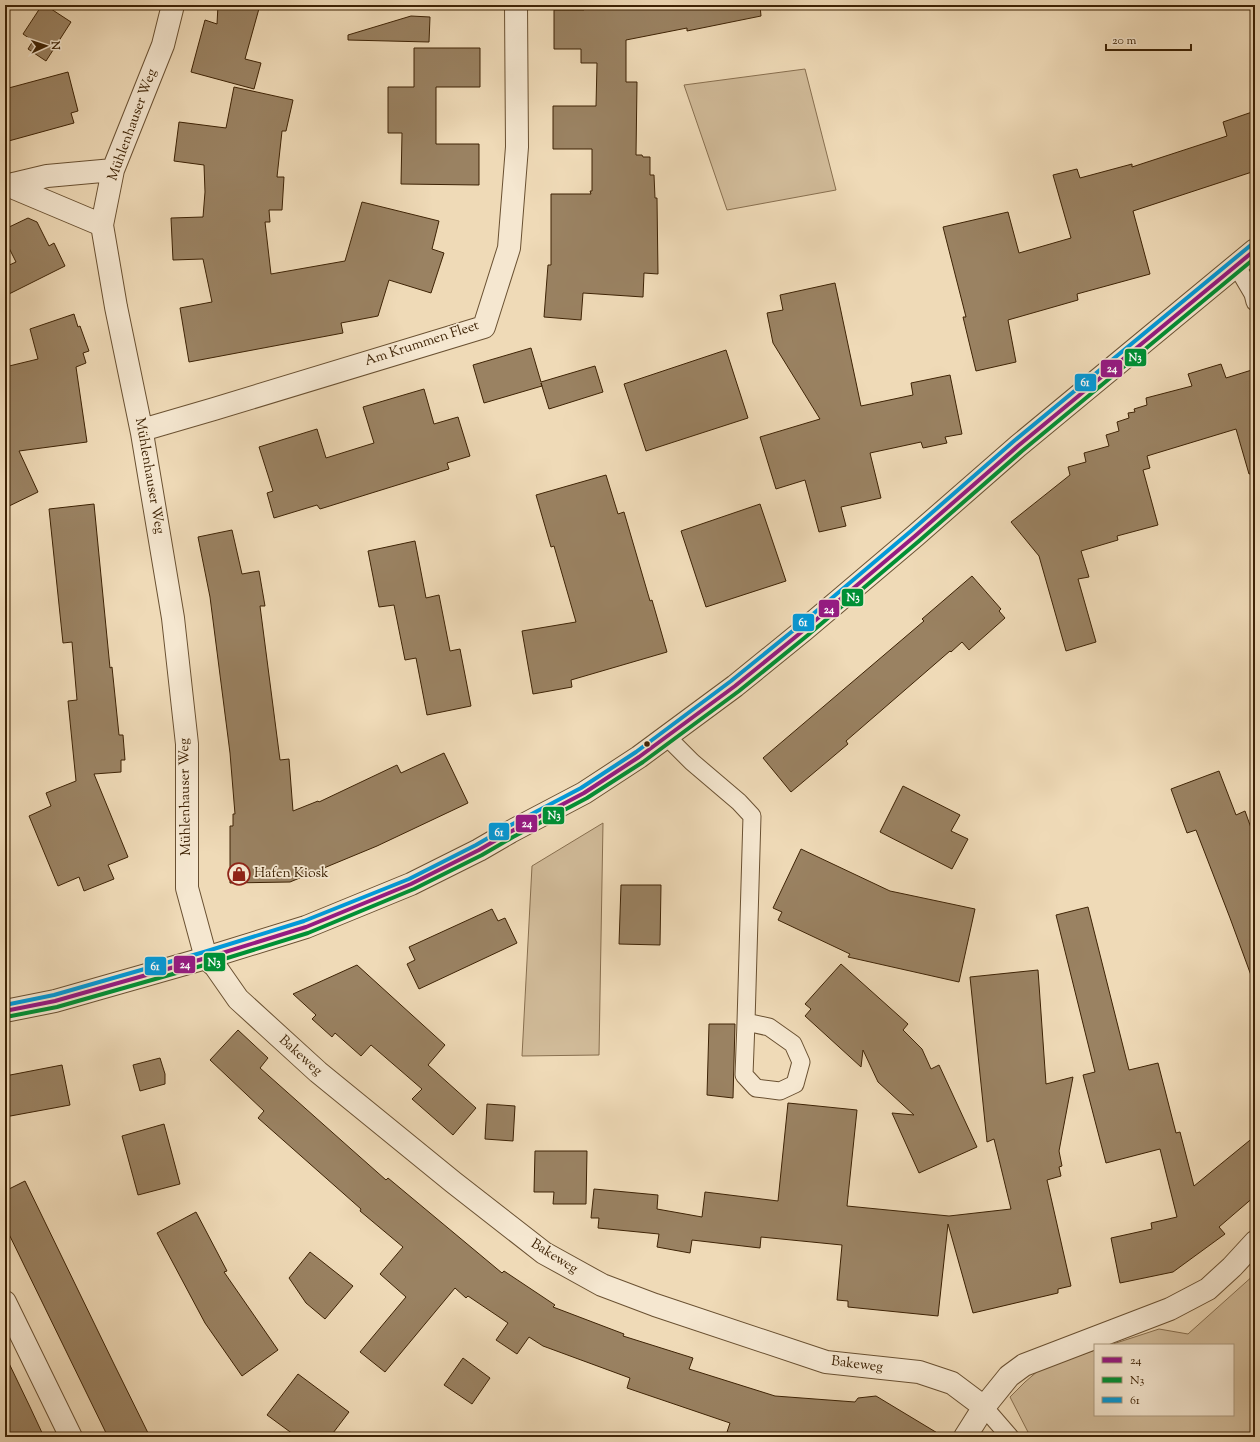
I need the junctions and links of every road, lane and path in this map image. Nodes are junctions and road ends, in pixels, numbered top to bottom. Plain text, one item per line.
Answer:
1 (173, 5) edge
2 (516, 5) edge
3 (113, 170) junction
4 (6, 185) edge
5 (102, 225) junction
6 (1255, 250) edge
7 (1236, 265) junction
8 (1255, 302) edge
9 (142, 430) junction
10 (666, 736) junction
11 (206, 958) junction
12 (5, 1011) edge
13 (746, 1022) dead end
14 (1255, 1242) edge
15 (5, 1302) edge
16 (984, 1407) junction
17 (71, 1437) edge
18 (965, 1437) edge
19 (1010, 1437) edge

1 - 3 street, Mühlenhauser Weg
2 - 9 street, Am Krummen Fleet
3 - 4 street
3 - 5 street, Mühlenhauser Weg
4 - 5 street
5 - 9 street, Mühlenhauser Weg
6 - 7 street
7 - 8 lane
7 - 10 street
9 - 11 street, Mühlenhauser Weg
10 - 11 street
10 - 13 lane
11 - 12 street
11 - 16 street, Bakeweg
14 - 16 street
15 - 17 street
16 - 18 street
16 - 19 lane

